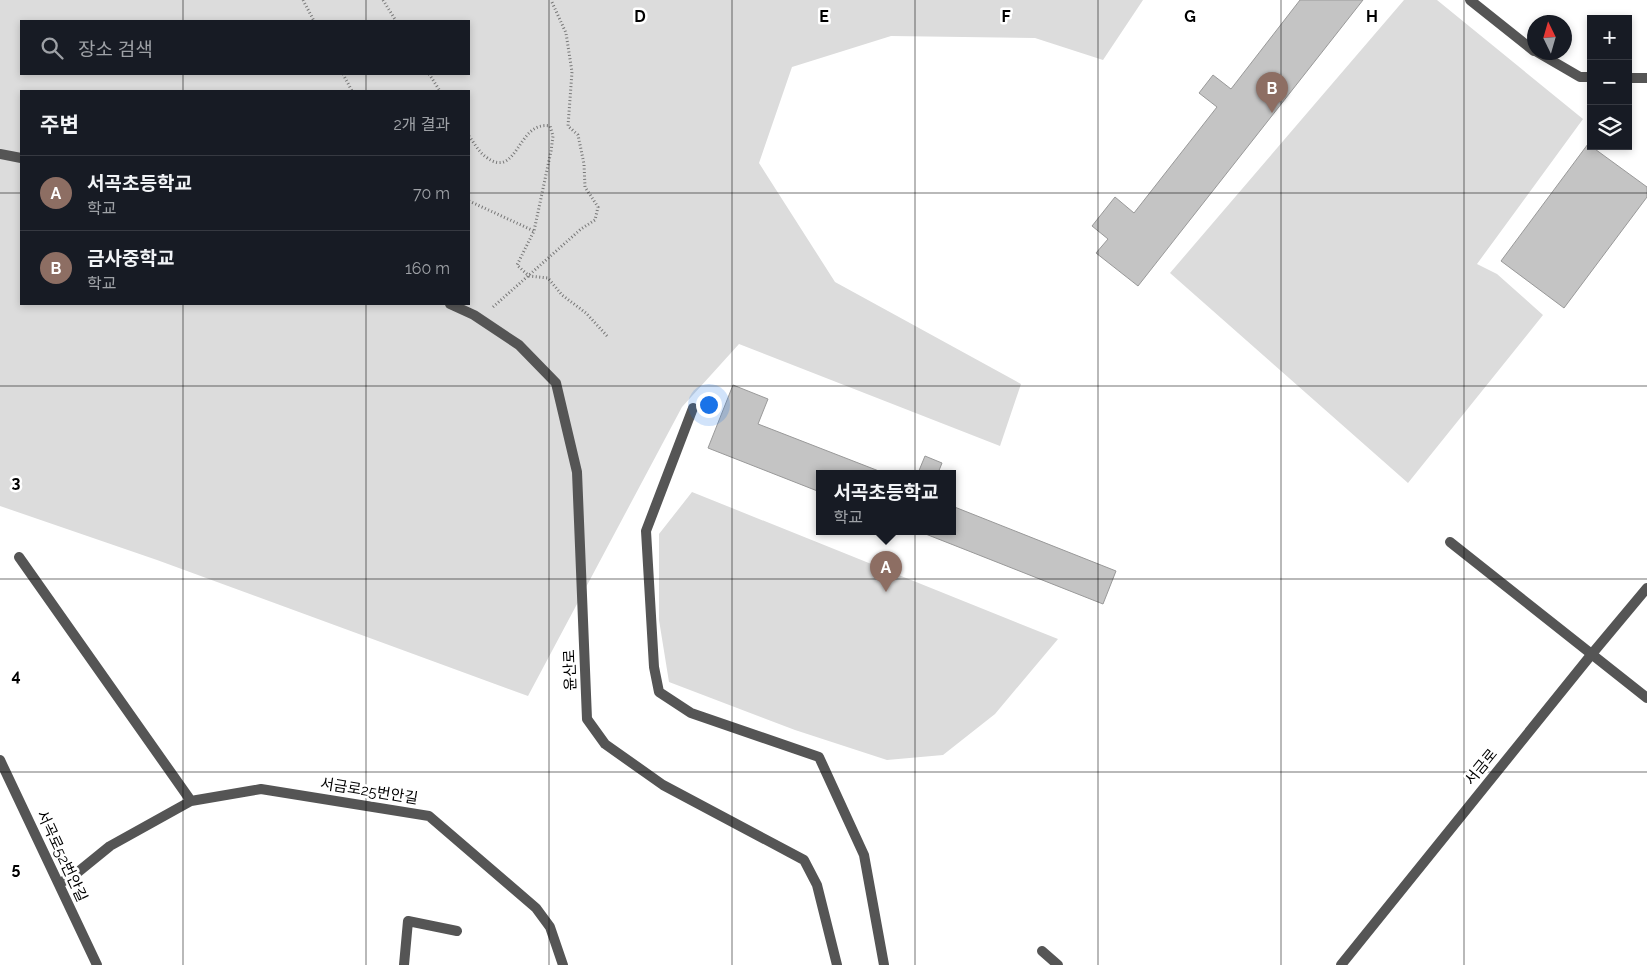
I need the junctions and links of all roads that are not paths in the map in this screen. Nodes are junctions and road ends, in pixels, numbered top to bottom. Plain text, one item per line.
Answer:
1 (1470, 0) edge
2 (1527, 45) edge
3 (1550, 60) edge
4 (1587, 77) edge
5 (1632, 78) edge
6 (1647, 78) edge
7 (0, 154) edge
8 (20, 158) edge
9 (452, 305) edge
10 (693, 408) dead end
11 (1450, 542) dead end
12 (19, 556) dead end
13 (1647, 588) edge
14 (1591, 655) junction
15 (1647, 698) edge
16 (0, 760) edge
17 (190, 801) junction
18 (58, 884) junction
19 (457, 931) dead end
20 (1042, 951) dead end
21 (96, 965) edge
22 (404, 965) edge
23 (563, 965) edge
24 (837, 965) edge
25 (884, 965) edge
26 (1058, 965) edge
27 (1341, 965) edge

1 - 2 street
3 - 4 street
5 - 6 street
7 - 8 street
9 - 24 street, 윤산로
10 - 25 street
11 - 14 street
12 - 17 street
13 - 14 street, 서금로
14 - 15 street
14 - 27 street, 서금로
16 - 18 street, 서곡로52번안길
17 - 18 street, 서금로25번안길
17 - 23 street, 서금로25번안길
18 - 21 street, 서곡로52번안길
19 - 22 street
20 - 26 street

